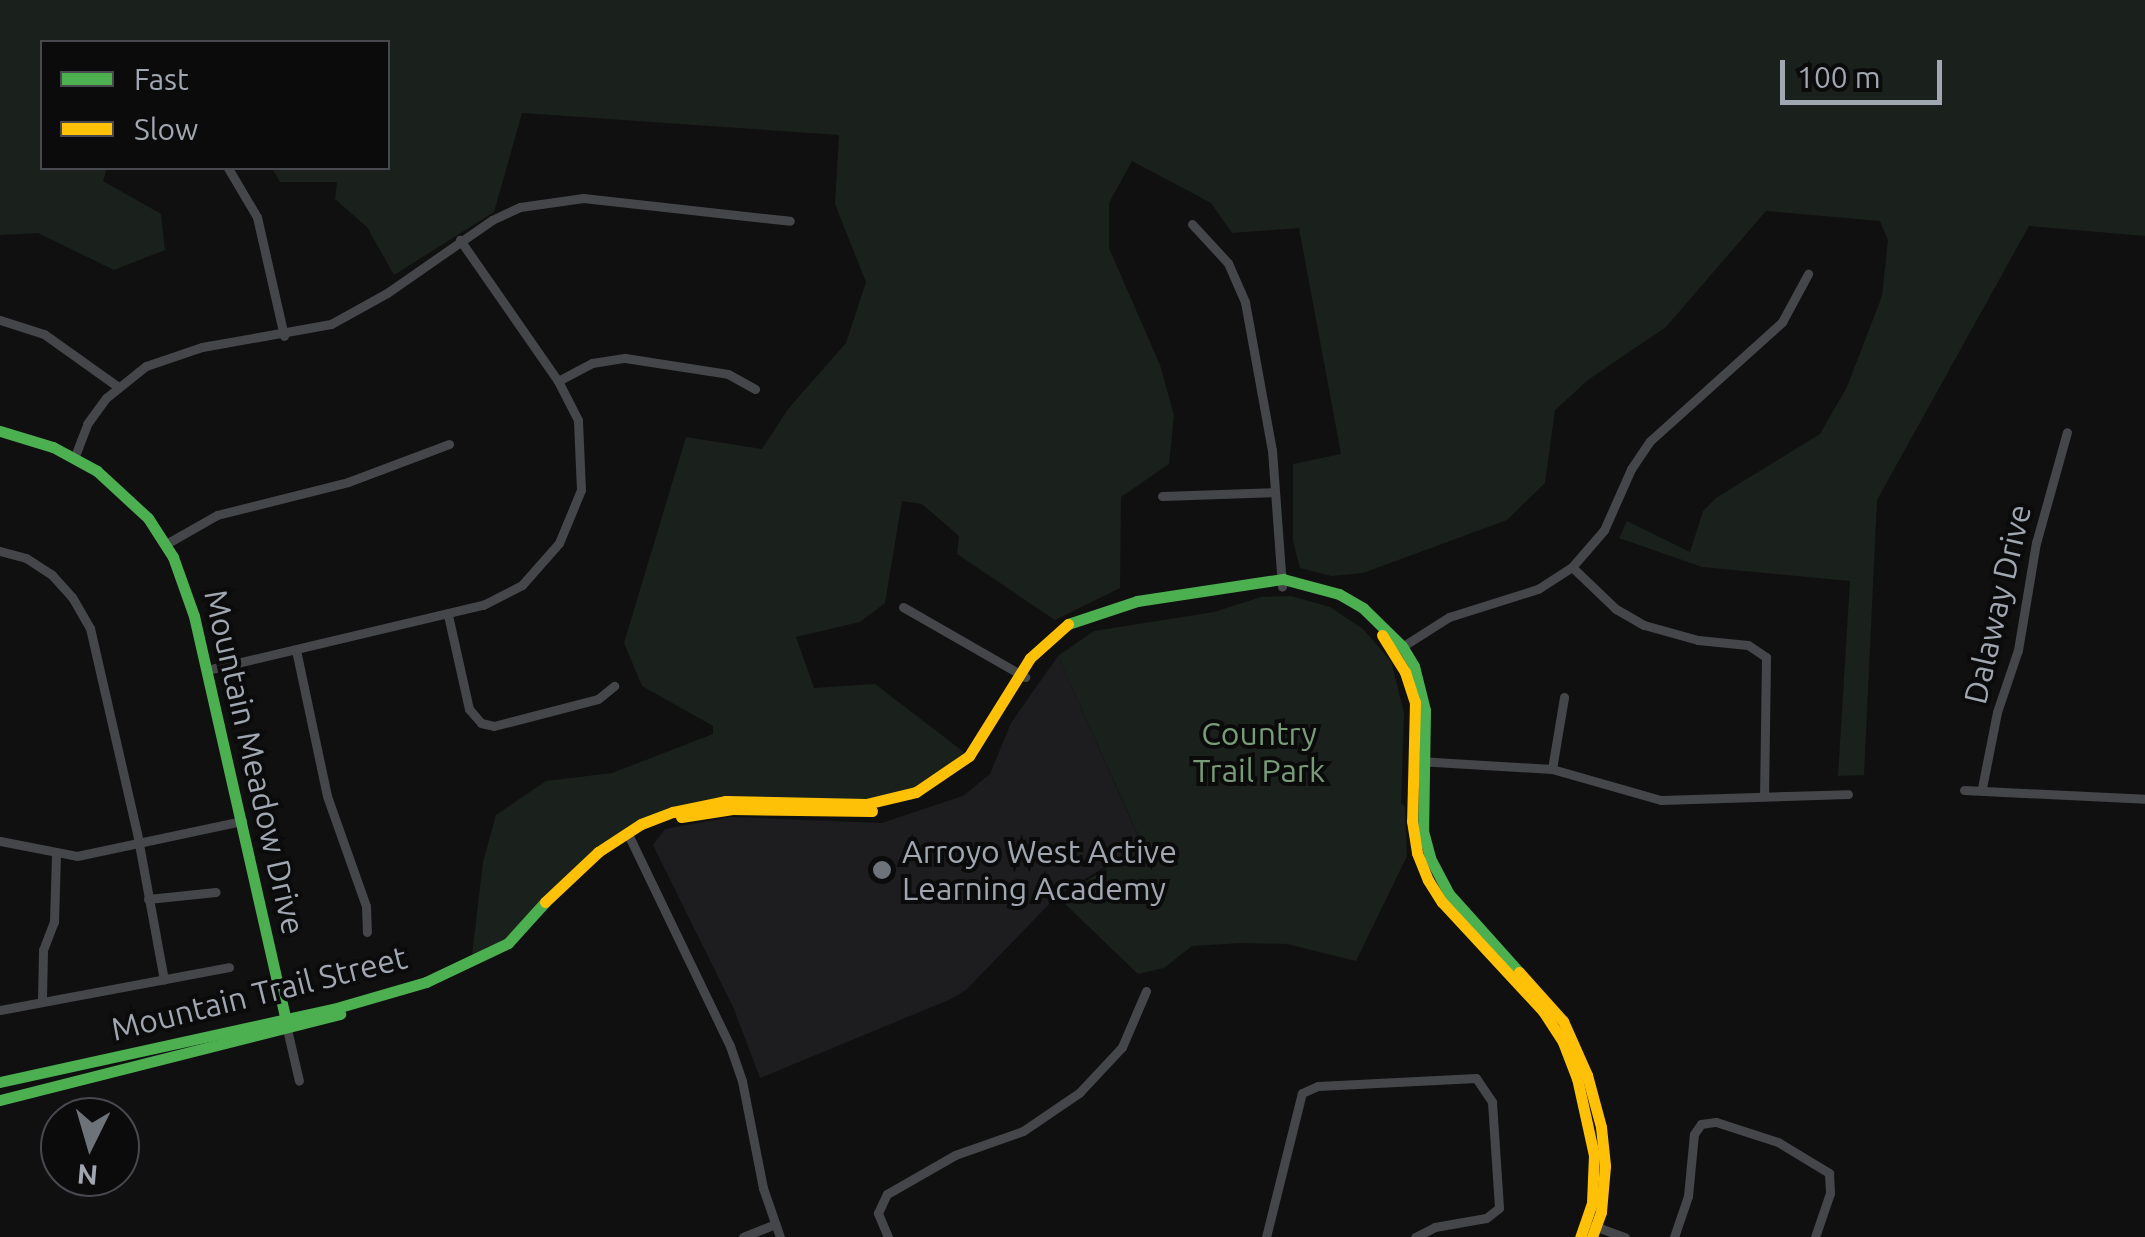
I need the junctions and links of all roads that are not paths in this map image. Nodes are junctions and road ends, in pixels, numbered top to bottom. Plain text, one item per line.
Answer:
1 (229, 170) edge
2 (790, 220) dead end
3 (1192, 224) dead end
4 (460, 240) junction
5 (1808, 274) dead end
6 (0, 320) edge
7 (284, 336) junction
8 (558, 382) junction
9 (116, 386) junction
10 (755, 389) dead end
11 (0, 431) edge
12 (2066, 432) dead end
13 (449, 444) dead end
14 (75, 456) junction
15 (1275, 492) junction
16 (1162, 496) dead end
17 (166, 544) junction
18 (0, 551) edge
19 (1572, 567) junction
20 (1282, 583) junction
21 (903, 607) dead end
22 (448, 616) junction
23 (1398, 649) junction
24 (296, 650) junction
25 (207, 670) junction
26 (1022, 675) junction
27 (614, 686) dead end
28 (1564, 698) dead end
29 (1420, 762) junction
30 (1552, 770) junction
31 (1982, 788) junction
32 (1964, 790) dead end
33 (1764, 794) junction
34 (1848, 794) dead end
35 (2145, 800) edge
36 (242, 821) junction
37 (628, 834) junction
38 (0, 841) edge
39 (138, 845) junction
40 (56, 854) junction
41 (216, 892) dead end
42 (148, 898) junction
43 (367, 932) dead end
44 (229, 967) dead end
45 (164, 980) junction
46 (1146, 991) dead end
47 (42, 999) junction
48 (0, 1010) edge
49 (286, 1024) junction
50 (299, 1081) dead end
51 (0, 1082) edge
52 (0, 1100) edge
53 (775, 1224) junction
54 (1592, 1229) edge
55 (743, 1237) edge
56 (780, 1237) edge
57 (888, 1237) edge
58 (1266, 1237) edge
59 (1416, 1237) edge
60 (1580, 1237) edge
61 (1624, 1237) edge
62 (1674, 1237) edge
63 (1815, 1237) edge

1 - 7 street
2 - 4 street
3 - 15 street
4 - 7 street
4 - 8 street
5 - 19 street
6 - 9 street
7 - 9 street
8 - 10 street
8 - 22 street
9 - 14 street
11 - 14 street, Mountain Meadow Drive
12 - 31 street, Dalaway Drive
13 - 17 street
14 - 17 street, Mountain Meadow Drive
15 - 16 street
15 - 20 street
17 - 25 street, Mountain Meadow Drive
18 - 39 street
19 - 23 street
19 - 33 street
20 - 23 street, Mountain Trail Street
20 - 26 street, Mountain Trail Street
21 - 26 street
22 - 24 street
22 - 27 street
23 - 29 street, Mountain Trail Street
24 - 25 street
24 - 43 street
25 - 36 street, Mountain Meadow Drive
26 - 37 street, Mountain Trail Street
28 - 30 street
29 - 30 street
29 - 54 street, Mountain Trail Street
30 - 33 street
31 - 32 street
31 - 35 street
33 - 34 street
36 - 39 street
36 - 49 street, Mountain Meadow Drive
37 - 49 street, Mountain Trail Street
37 - 53 street
38 - 40 street
39 - 40 street
39 - 42 street
40 - 47 street
41 - 42 street
42 - 45 street
44 - 45 street
45 - 47 street
46 - 57 street
47 - 48 street
49 - 50 street, Mountain Meadow Drive
49 - 51 street, Mountain Trail Street
49 - 52 street, Mountain Trail Street
53 - 55 street
53 - 56 street
54 - 60 street
54 - 61 street
58 - 59 street
62 - 63 street

